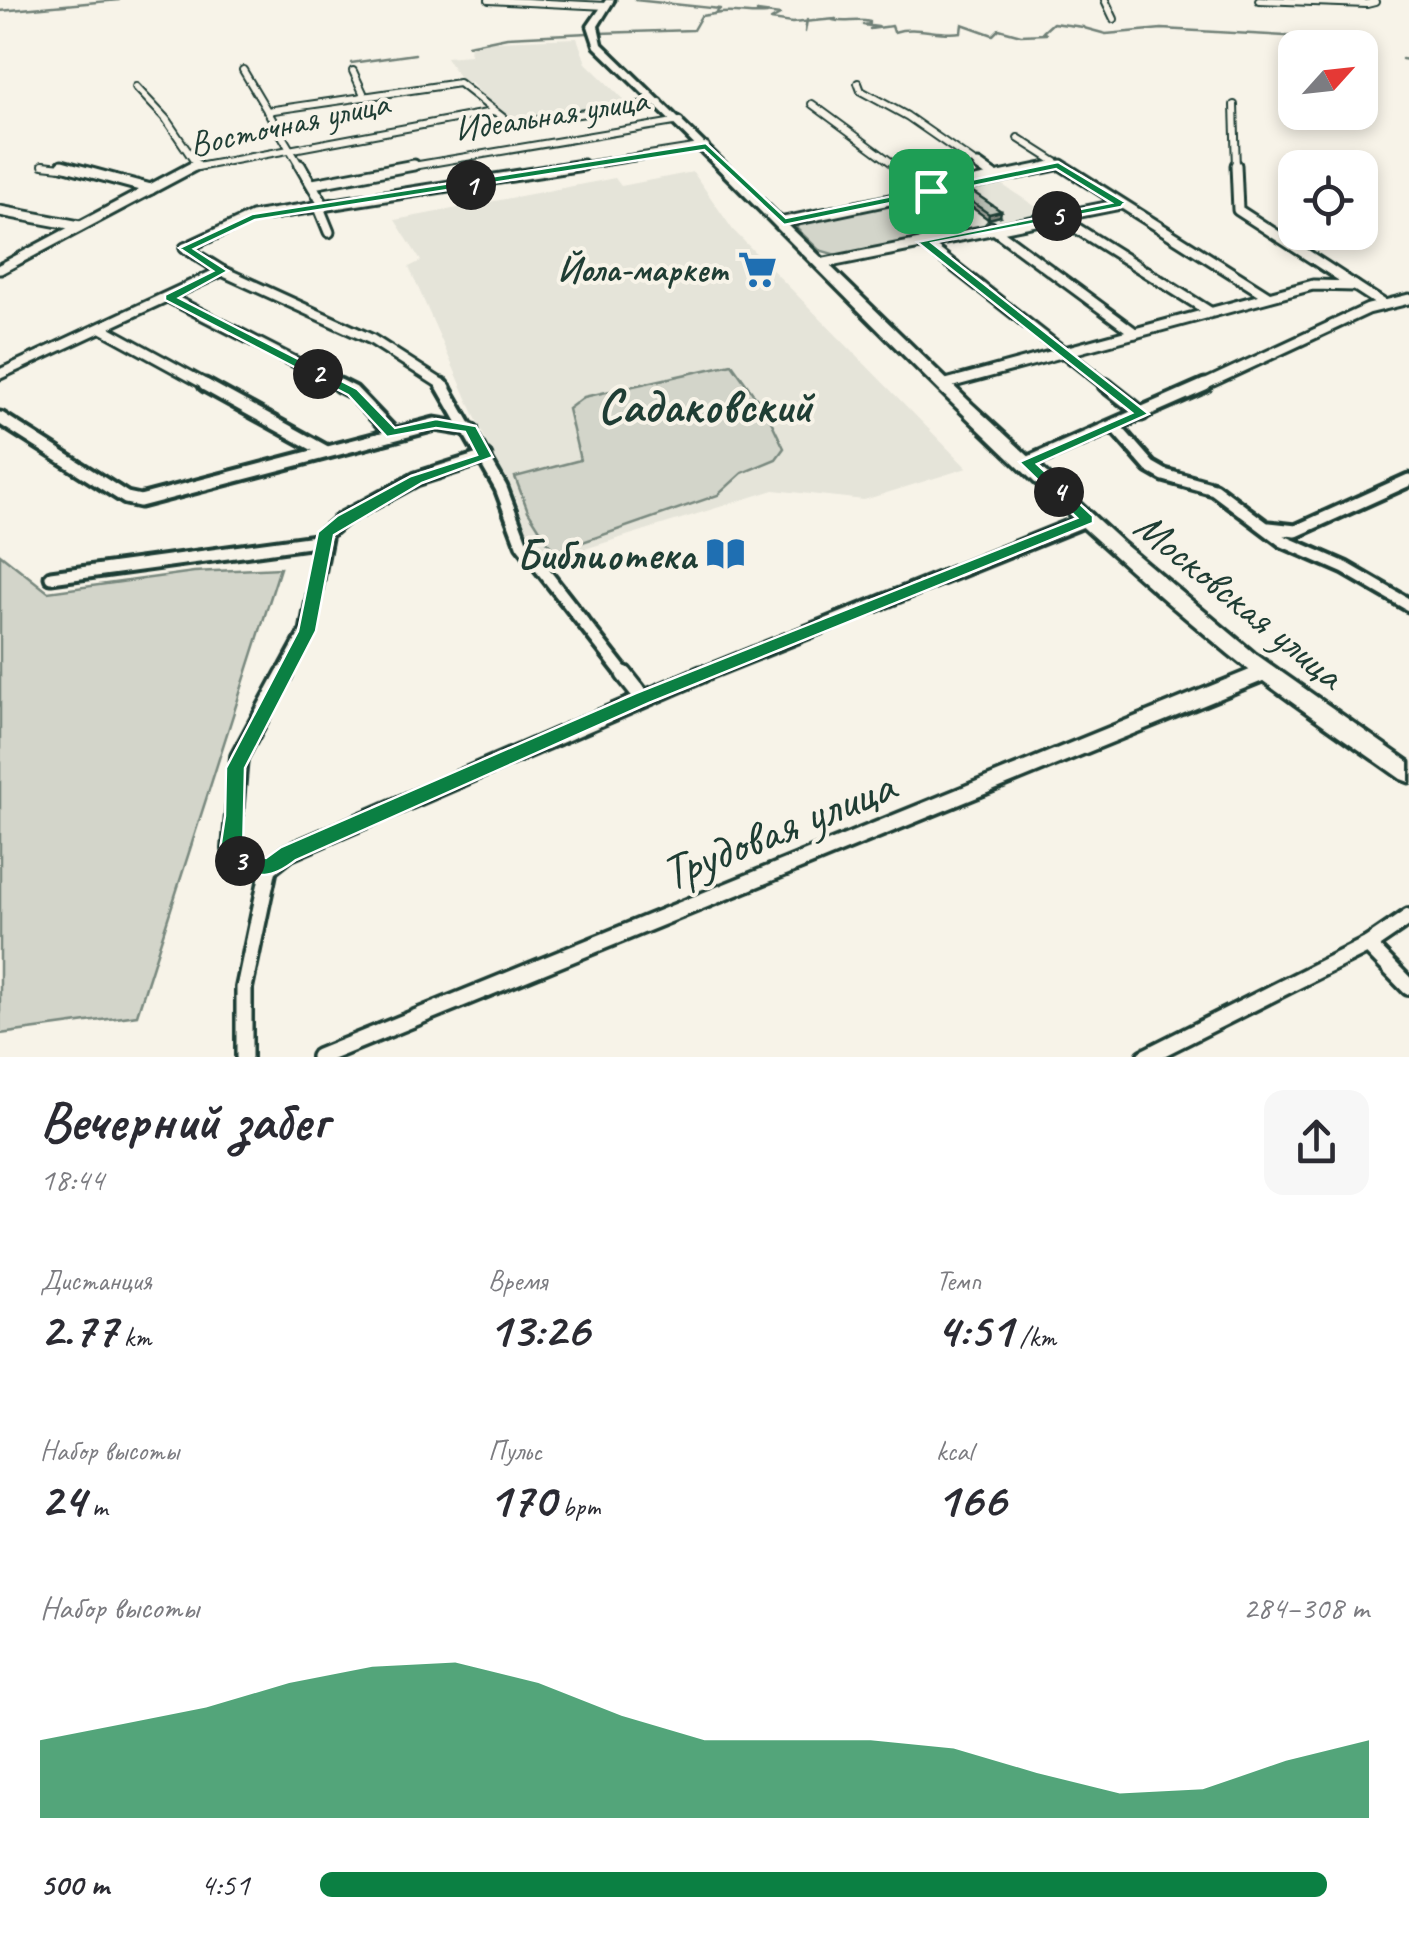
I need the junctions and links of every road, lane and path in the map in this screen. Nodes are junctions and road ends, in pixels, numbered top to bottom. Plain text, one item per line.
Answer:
1 (489, 0) edge
2 (1105, 0) edge
3 (1259, 0) edge
4 (1372, 0) edge
5 (608, 3) edge
6 (1114, 19) dead end
7 (242, 70) dead end
8 (353, 72) dead end
9 (858, 83) dead end
10 (136, 87) dead end
11 (365, 97) junction
12 (660, 102) junction
13 (812, 104) dead end
14 (1234, 105) dead end
15 (267, 111) junction
16 (492, 112) junction
17 (680, 121) junction
18 (1018, 138) dead end
19 (706, 146) junction
20 (291, 148) junction
21 (43, 165) dead end
22 (197, 166) junction
23 (1058, 166) junction
24 (995, 178) junction
25 (313, 184) junction
26 (151, 189) junction
27 (931, 191) junction
28 (1121, 204) junction
29 (324, 206) junction
30 (0, 211) edge
31 (1056, 216) junction
32 (784, 222) junction
33 (80, 226) junction
34 (991, 227) junction
35 (329, 232) dead end
36 (922, 242) junction
37 (824, 263) junction
38 (0, 269) edge
39 (222, 271) junction
40 (1355, 286) junction
41 (1268, 296) junction
42 (170, 298) junction
43 (1409, 299) edge
44 (1383, 304) junction
45 (1210, 312) junction
46 (102, 328) junction
47 (1135, 333) junction
48 (1061, 351) junction
49 (0, 374) edge
50 (946, 384) junction
51 (1142, 414) junction
52 (0, 418) edge
53 (1115, 427) junction
54 (471, 430) junction
55 (392, 434) junction
56 (325, 451) junction
57 (486, 457) junction
58 (1027, 462) junction
59 (1409, 480) edge
60 (1088, 519) junction
61 (1265, 528) junction
62 (323, 540) junction
63 (51, 578) dead end
64 (1409, 605) edge
65 (1265, 672) junction
66 (643, 698) junction
67 (1409, 772) edge
68 (269, 868) junction
69 (1409, 917) edge
70 (1368, 945) junction
71 (1409, 987) edge
72 (244, 1057) edge
73 (320, 1057) edge
74 (1145, 1057) edge

1 - 5 street
2 - 6 street
3 - 4 street
5 - 12 main road, Московская улица
7 - 15 street
8 - 11 street
9 - 24 street
10 - 22 street
11 - 15 street
11 - 16 street
12 - 16 street
12 - 17 main road, Московская улица
13 - 27 street
14 - 40 street
15 - 20 street
16 - 20 street, Восточная улица
17 - 19 main road, Московская улица
17 - 25 street, Идеальная улица
18 - 23 street
19 - 29 street
19 - 32 main road, Московская улица
20 - 22 street, Восточная улица
20 - 25 street
21 - 26 street
22 - 26 street, Восточная улица
23 - 24 street
23 - 28 street
24 - 27 street
25 - 29 street
26 - 33 street, Восточная улица
27 - 32 street
28 - 31 street
28 - 41 street
29 - 35 street
29 - 39 street
30 - 33 street
31 - 34 street
31 - 45 street
32 - 37 main road, Московская улица
33 - 38 street, Восточная улица
34 - 36 street
34 - 47 street
36 - 37 street
36 - 48 street
37 - 50 main road, Московская улица
39 - 42 street
39 - 54 street
40 - 41 street
40 - 44 street
41 - 45 street
42 - 46 street
42 - 55 street
43 - 44 street
44 - 51 street
45 - 47 street
46 - 49 street
46 - 56 street
47 - 48 street
48 - 50 street
48 - 51 street
50 - 58 main road, Московская улица
51 - 53 street
52 - 56 street
53 - 58 street
53 - 61 street
54 - 55 street
54 - 57 street
55 - 56 street
57 - 62 street
57 - 66 street
58 - 60 main road, Московская улица
59 - 61 street
60 - 65 main road, Московская улица
60 - 66 street
61 - 64 street
62 - 63 street
62 - 68 street
65 - 67 main road, Московская улица
65 - 73 street, Трудовая улица
66 - 68 street
68 - 72 street
69 - 70 street
70 - 71 street
70 - 74 street

